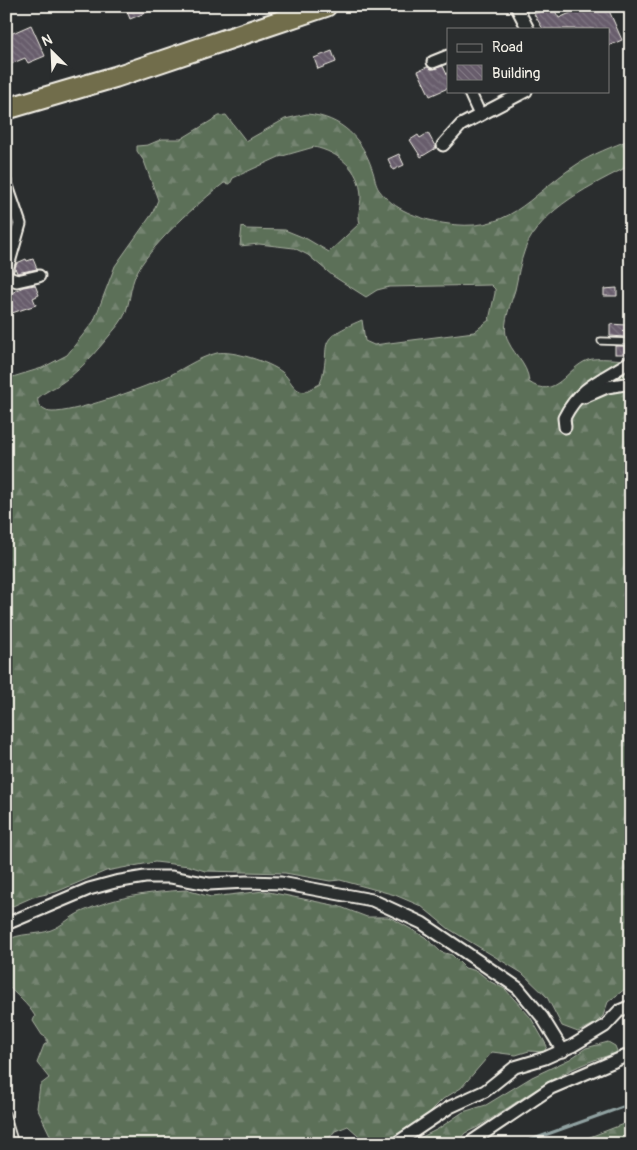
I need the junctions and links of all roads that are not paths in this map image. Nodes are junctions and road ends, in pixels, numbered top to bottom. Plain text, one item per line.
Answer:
1 (287, 6) edge
2 (326, 6) edge
3 (516, 6) edge
4 (527, 28) edge
5 (447, 56) edge
6 (434, 62) dead end
7 (469, 92) edge
8 (524, 92) edge
9 (6, 96) edge
10 (6, 110) edge
11 (480, 115) junction
12 (443, 144) dead end
13 (6, 183) edge
14 (6, 275) edge
15 (39, 276) dead end
16 (601, 340) dead end
17 (631, 342) edge
18 (631, 361) edge
19 (631, 383) edge
20 (572, 405) junction
21 (565, 427) dead end
22 (6, 924) edge
23 (631, 1006) edge
24 (563, 1051) junction
25 (631, 1054) edge
26 (6, 1114) edge
27 (15, 1144) edge
28 (395, 1144) edge
29 (468, 1144) edge

1 - 9 highway
2 - 10 highway
3 - 4 street
5 - 6 street
7 - 11 street
8 - 11 street
11 - 12 street
13 - 14 street
14 - 15 street
16 - 17 lane
18 - 20 street
19 - 20 street
20 - 21 street
22 - 24 street
23 - 24 street
24 - 28 street
25 - 29 street
26 - 27 lane

